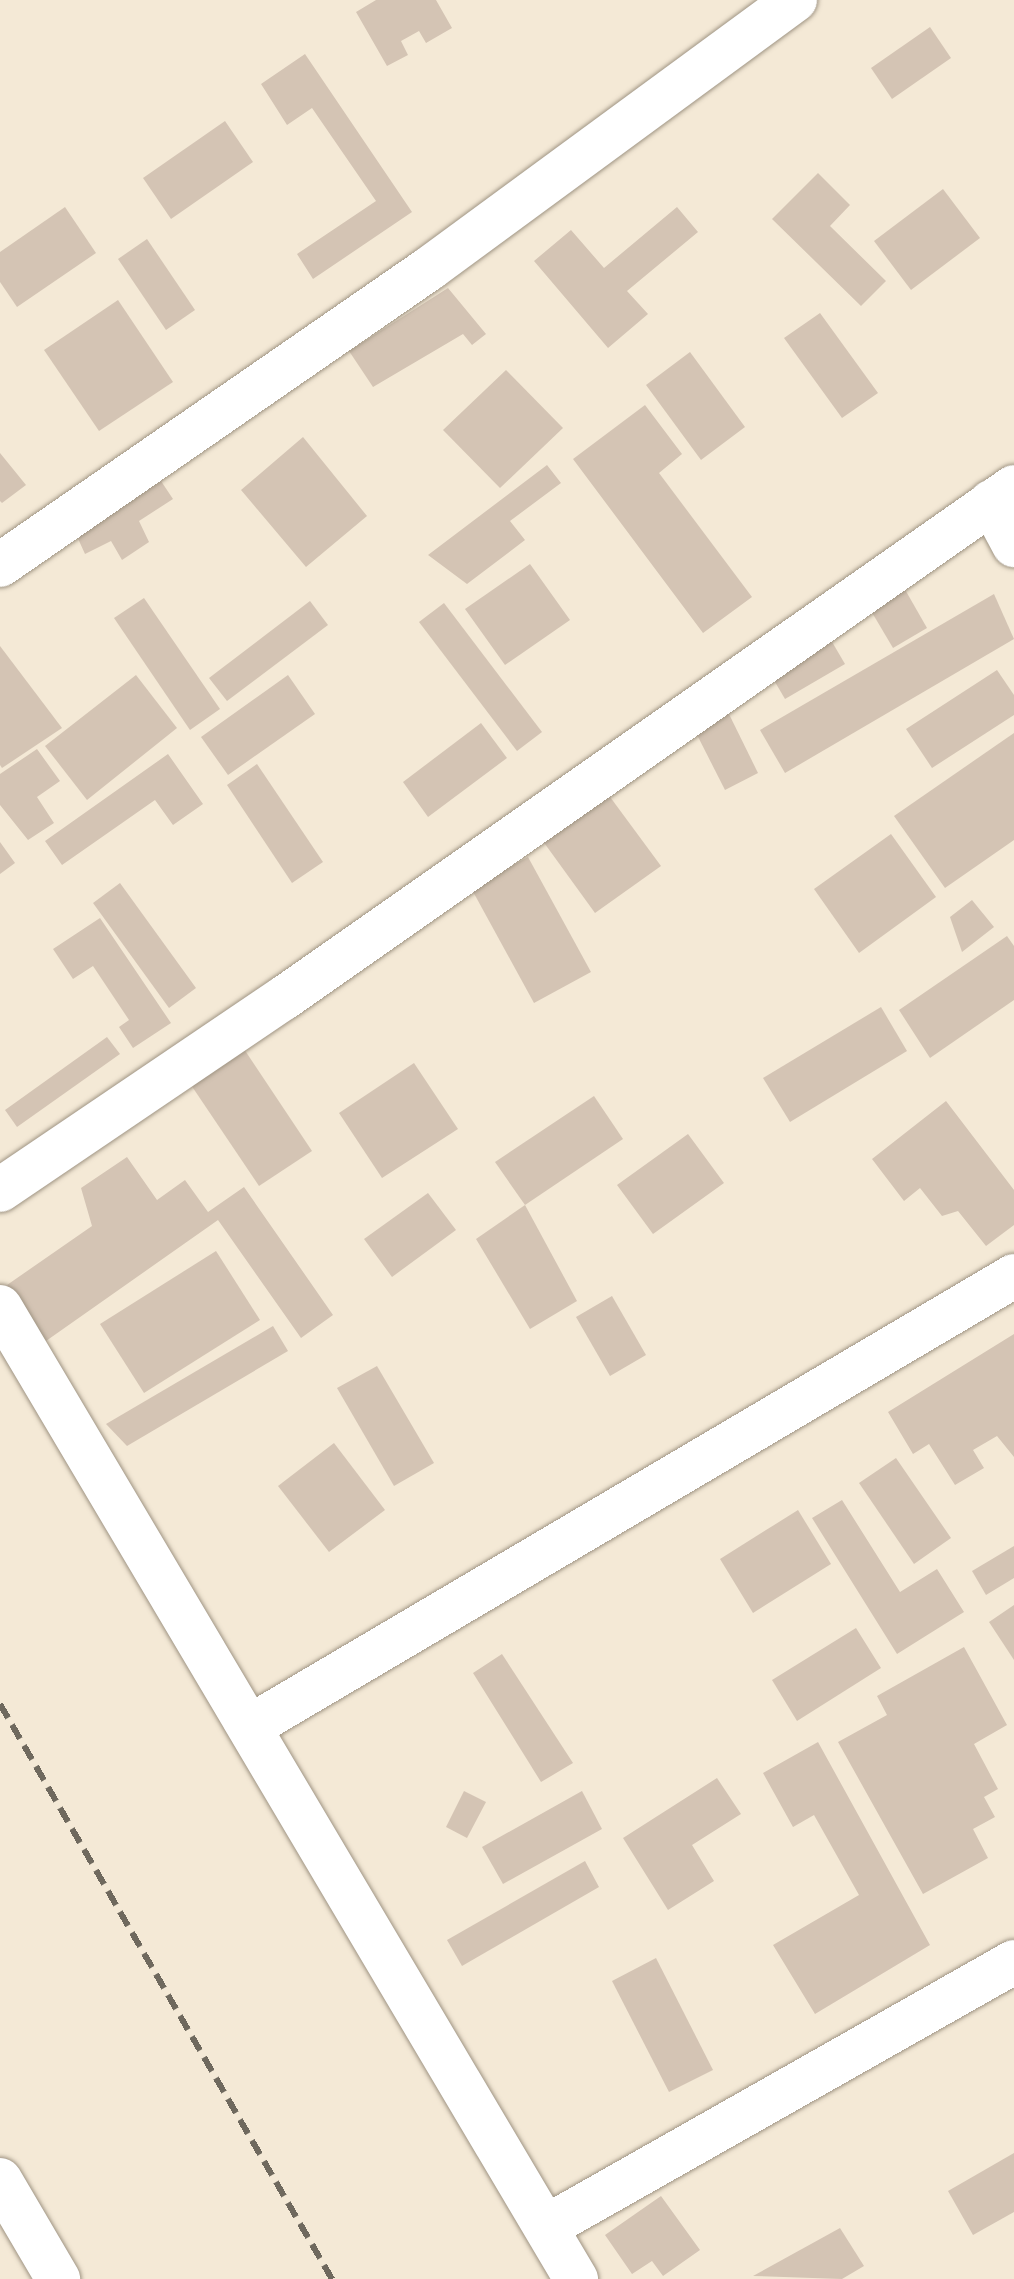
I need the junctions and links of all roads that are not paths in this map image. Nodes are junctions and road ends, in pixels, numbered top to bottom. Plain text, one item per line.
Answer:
1 (795, 0) edge
2 (1002, 494) edge
3 (1014, 545) edge
4 (0, 565) edge
5 (0, 1190) edge
6 (1014, 1276) edge
7 (0, 1307) edge
8 (251, 1726) junction
9 (1014, 1962) edge
10 (0, 2180) edge
11 (546, 2227) junction
12 (58, 2279) edge
13 (576, 2279) edge

1 - 4 street
2 - 3 street
2 - 5 street
6 - 8 street
7 - 8 street
8 - 11 street
9 - 11 street
10 - 12 street
11 - 13 street

